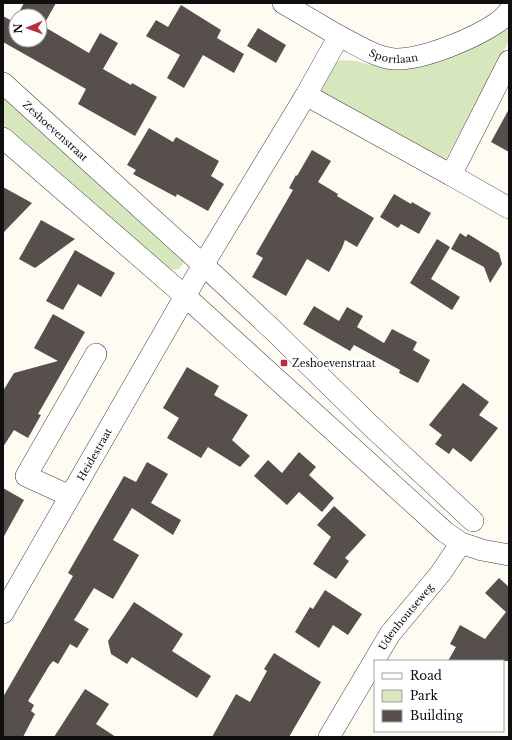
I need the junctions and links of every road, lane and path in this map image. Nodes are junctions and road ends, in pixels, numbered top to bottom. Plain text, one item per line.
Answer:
1 (283, 3) edge
2 (509, 11) edge
3 (339, 36) junction
4 (509, 61) edge
5 (3, 83) edge
6 (306, 95) junction
7 (3, 138) edge
8 (450, 175) junction
9 (509, 208) edge
10 (203, 264) junction
11 (185, 296) junction
12 (96, 354) dead end
13 (370, 425) junction
14 (351, 447) junction
15 (70, 496) junction
16 (473, 521) dead end
17 (461, 543) junction
18 (509, 555) edge
19 (3, 613) edge
20 (375, 660) edge
21 (374, 661) edge
22 (329, 737) edge

1 - 3 street, Sportlaan
2 - 3 street, Sportlaan
3 - 6 street
4 - 8 street
5 - 10 street, Zeshoevenstraat
6 - 8 street
6 - 10 street
7 - 11 street
8 - 9 street
10 - 11 street
10 - 13 street, Zeshoevenstraat
11 - 14 street
11 - 15 street, Heidestraat
12 - 15 street
13 - 14 street
13 - 16 street, Zeshoevenstraat
14 - 17 street
15 - 19 street, Heidestraat
17 - 18 street
17 - 20 street, Udenhoutseweg
21 - 22 street, Udenhoutseweg

